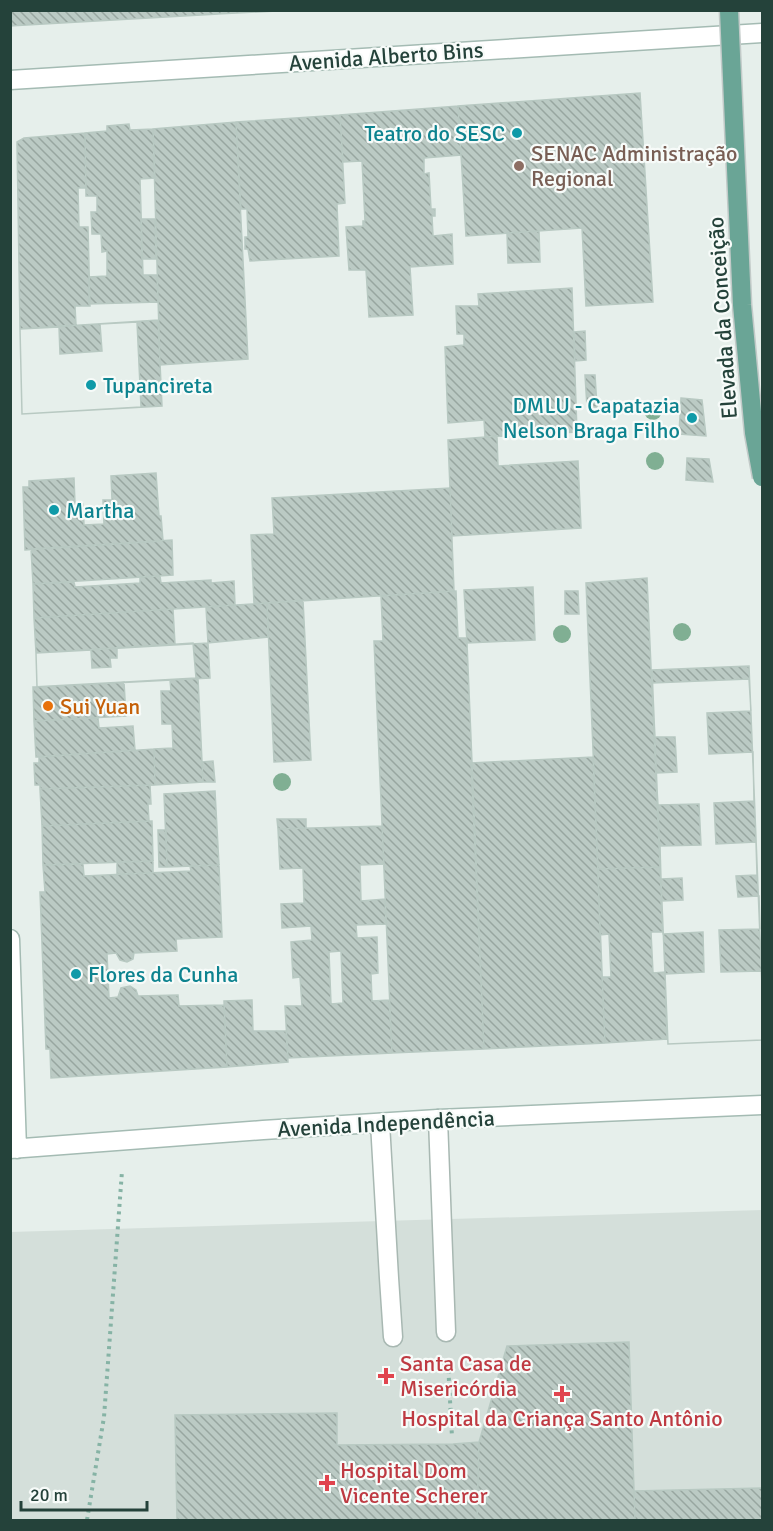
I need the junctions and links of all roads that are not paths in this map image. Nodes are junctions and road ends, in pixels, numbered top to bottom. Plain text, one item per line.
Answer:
1 (729, 10) edge
2 (762, 33) edge
3 (10, 80) edge
4 (762, 477) edge
5 (10, 939) edge
6 (762, 1105) edge
7 (438, 1119) junction
8 (380, 1123) junction
9 (14, 1149) edge
10 (446, 1332) road end
11 (393, 1337) dead end

1 - 4 main road, Elevada da Conceição, bridge
2 - 3 main road, Avenida Alberto Bins
5 - 9 main road
6 - 7 main road, Avenida Independência
7 - 8 main road, Avenida Independência
7 - 10 main road
8 - 9 main road, Avenida Independência
8 - 11 main road

